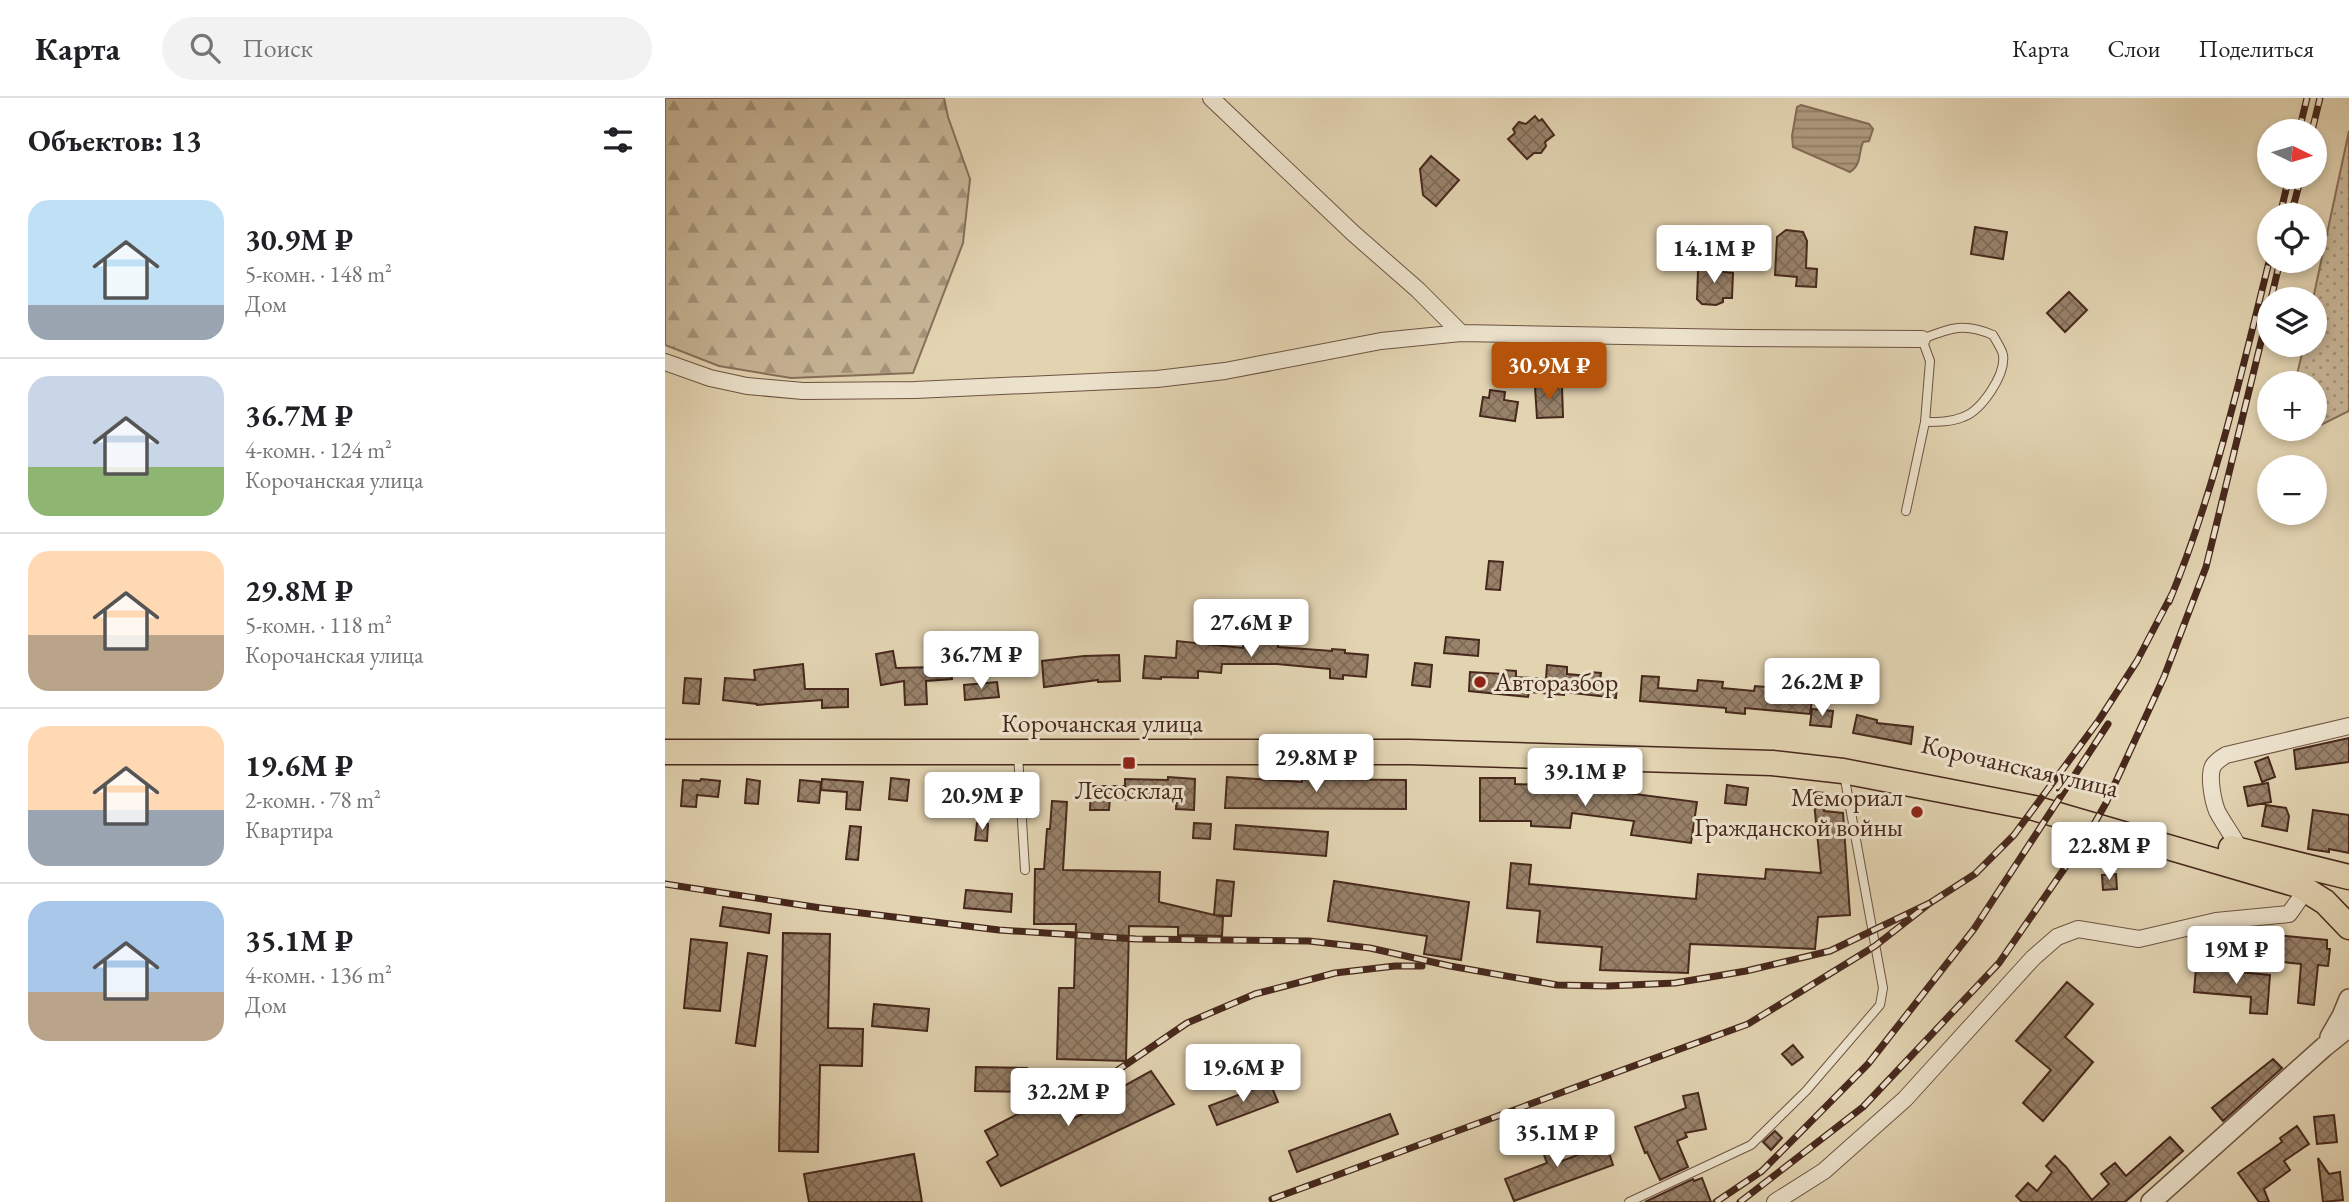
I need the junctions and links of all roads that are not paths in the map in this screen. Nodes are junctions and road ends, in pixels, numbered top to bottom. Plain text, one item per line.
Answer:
1 (1211, 98) edge
2 (1461, 333) junction
3 (1921, 339) junction
4 (665, 362) edge
5 (1925, 422) junction
6 (1906, 511) dead end
7 (2349, 726) edge
8 (665, 741) edge
9 (1017, 747) junction
10 (665, 752) edge
11 (1843, 771) junction
12 (2241, 851) junction
13 (1025, 870) dead end
14 (2349, 877) edge
15 (2306, 890) junction
16 (2349, 927) edge
17 (2349, 999) edge
18 (2349, 1027) edge
19 (2324, 1047) junction
20 (1629, 1202) edge
21 (1776, 1202) edge
22 (2151, 1202) edge

1 - 2 street
2 - 3 street
2 - 4 street
3 - 5 lane
3 - 5 lane
5 - 6 lane
7 - 12 street
8 - 9 main road, Корочанская улица
9 - 10 main road, Корочанская улица
9 - 11 main road, Корочанская улица
9 - 12 main road, Корочанская улица
9 - 13 lane
11 - 15 main road, Корочанская улица
11 - 20 lane
12 - 14 main road, Корочанская улица
15 - 16 main road, Корочанская улица
15 - 21 street
17 - 19 street
18 - 19 street
19 - 22 street

